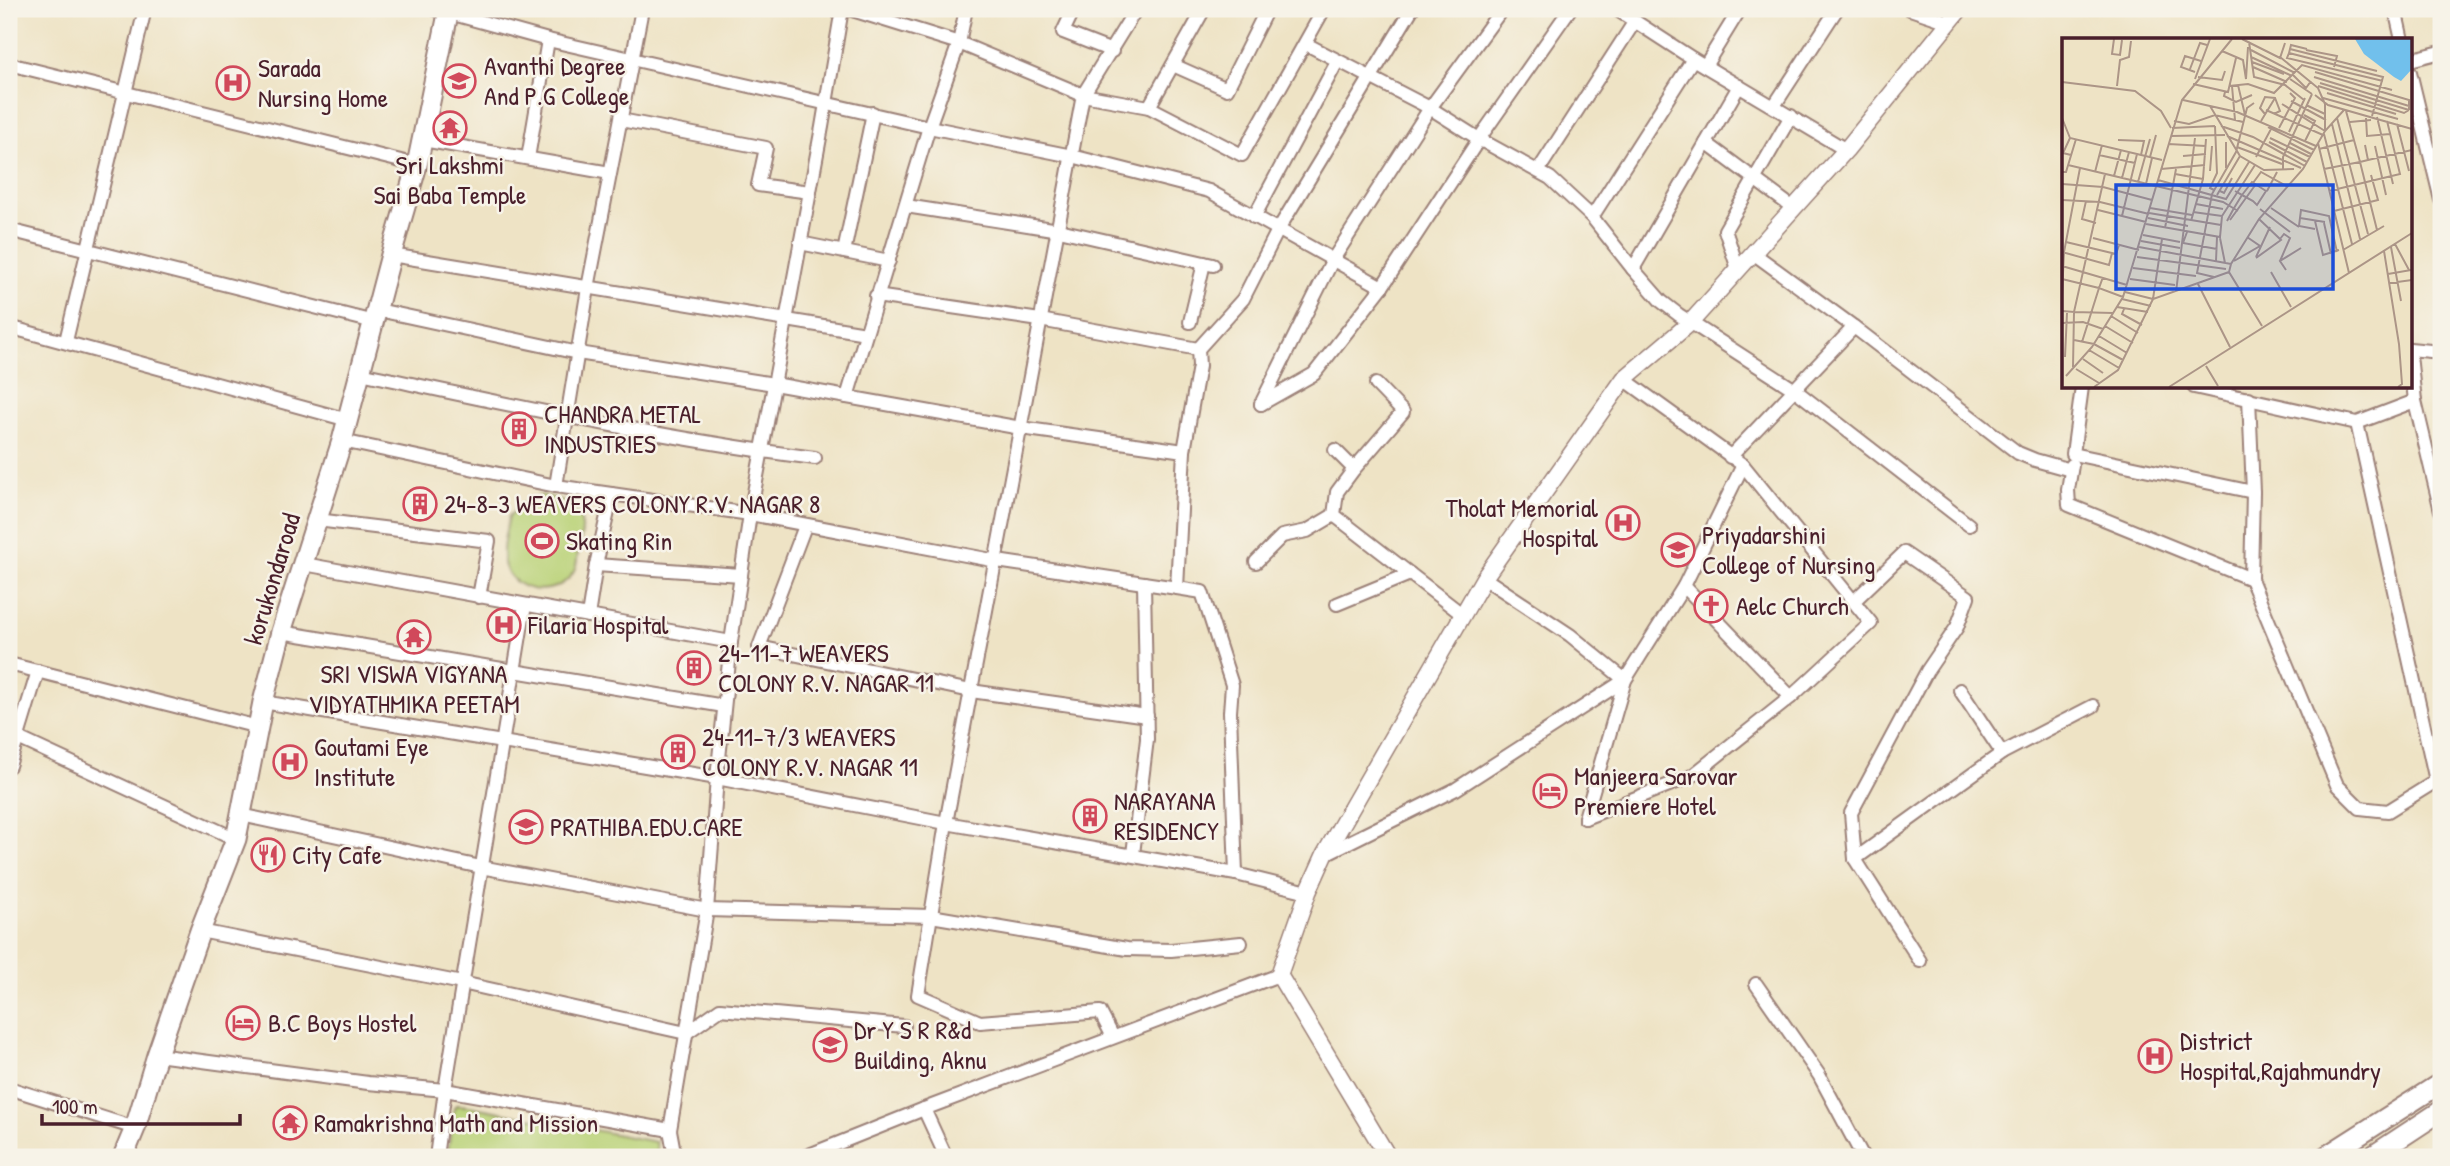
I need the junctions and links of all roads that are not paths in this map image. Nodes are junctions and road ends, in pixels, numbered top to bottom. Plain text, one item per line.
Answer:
1 (145, 9) edge
2 (642, 9) edge
3 (842, 9) edge
4 (849, 9) edge
5 (965, 9) edge
6 (1074, 9) edge
7 (1136, 9) edge
8 (1204, 9) edge
9 (1267, 9) edge
10 (1324, 9) edge
11 (1412, 9) edge
12 (1502, 9) edge
13 (1570, 9) edge
14 (1616, 9) edge
15 (1740, 9) edge
16 (1837, 9) edge
17 (1910, 9) edge
18 (1960, 9) edge
19 (2395, 9) edge
20 (444, 10) edge
21 (1635, 21) junction
22 (1949, 22) junction
23 (2402, 38) edge
24 (548, 40) junction
25 (959, 43) junction
26 (1306, 44) junction
27 (1112, 51) junction
28 (2441, 52) edge
29 (633, 59) junction
30 (2412, 60) edge
31 (1337, 62) junction
32 (1699, 63) junction
33 (9, 64) edge
34 (1173, 65) junction
35 (1368, 78) junction
36 (2412, 80) edge
37 (1739, 86) junction
38 (124, 93) junction
39 (1083, 95) junction
40 (826, 103) junction
41 (1774, 106) junction
42 (1149, 107) junction
43 (1430, 108) junction
44 (873, 113) junction
45 (1791, 116) junction
46 (621, 120) junction
47 (929, 127) junction
48 (1479, 139) junction
49 (423, 140) junction
50 (1706, 143) junction
51 (1846, 150) junction
52 (1072, 156) junction
53 (528, 158) junction
54 (417, 165) junction
55 (1538, 171) junction
56 (610, 173) junction
57 (1754, 179) junction
58 (810, 192) junction
59 (2441, 200) edge
60 (906, 206) junction
61 (1792, 207) junction
62 (1254, 216) junction
63 (1592, 217) junction
64 (9, 230) edge
65 (1059, 230) junction
66 (1278, 230) junction
67 (800, 243) junction
68 (87, 250) junction
69 (844, 252) junction
70 (1752, 253) junction
71 (391, 256) junction
72 (888, 261) junction
73 (1332, 261) junction
74 (1633, 269) junction
75 (1738, 269) junction
76 (588, 288) junction
77 (1382, 288) junction
78 (876, 296) junction
79 (376, 316) junction
80 (1040, 320) junction
81 (785, 321) junction
82 (1190, 322) dead end
83 (1690, 323) junction
84 (9, 327) edge
85 (1854, 327) junction
86 (866, 333) junction
87 (66, 341) junction
88 (1198, 349) junction
89 (2412, 349) edge
90 (2441, 352) edge
91 (578, 353) junction
92 (2412, 370) edge
93 (360, 373) junction
94 (1624, 379) junction
95 (774, 384) junction
96 (1376, 384) dead end
97 (2082, 388) edge
98 (2199, 388) edge
99 (1795, 390) junction
100 (847, 397) junction
101 (2249, 398) junction
102 (2416, 401) junction
103 (568, 417) junction
104 (348, 420) junction
105 (2357, 423) junction
106 (1021, 428) junction
107 (342, 441) junction
108 (1335, 450) dead end
109 (761, 451) junction
110 (1184, 451) junction
111 (2073, 454) junction
112 (1730, 457) junction
113 (816, 458) dead end
114 (1743, 465) junction
115 (1354, 469) junction
116 (2071, 470) junction
117 (556, 486) junction
118 (2253, 492) junction
119 (612, 494) junction
120 (2441, 511) edge
121 (750, 514) junction
122 (1334, 515) junction
123 (317, 520) junction
124 (1969, 525) dead end
125 (805, 526) junction
126 (997, 561) junction
127 (1256, 562) dead end
128 (304, 564) junction
129 (596, 565) junction
130 (1410, 574) junction
131 (741, 575) junction
132 (1485, 578) junction
133 (2251, 579) junction
134 (1144, 583) junction
135 (1684, 586) junction
136 (1177, 588) junction
137 (479, 597) junction
138 (1854, 601) junction
139 (1337, 604) dead end
140 (525, 605) junction
141 (1463, 615) junction
142 (588, 616) junction
143 (281, 632) junction
144 (731, 642) junction
145 (9, 664) edge
146 (514, 670) junction
147 (38, 671) junction
148 (1625, 680) junction
149 (1960, 690) dead end
150 (971, 691) junction
151 (1791, 697) junction
152 (263, 702) junction
153 (724, 706) junction
154 (2093, 706) dead end
155 (1147, 716) junction
156 (258, 727) junction
157 (18, 738) junction
158 (502, 741) junction
159 (2003, 753) junction
160 (9, 766) edge
161 (717, 778) junction
162 (2439, 779) edge
163 (241, 814) junction
164 (946, 823) junction
165 (236, 839) junction
166 (1133, 854) junction
167 (1325, 854) junction
168 (1855, 859) junction
169 (481, 867) junction
170 (1236, 874) junction
171 (1308, 892) junction
172 (707, 910) junction
173 (931, 916) junction
174 (200, 931) junction
175 (1241, 943) dead end
176 (1920, 961) dead end
177 (1279, 975) junction
178 (462, 983) junction
179 (1756, 984) dead end
180 (904, 1026) dead end
181 (685, 1032) junction
182 (1113, 1037) junction
183 (157, 1055) junction
184 (2441, 1083) edge
185 (9, 1088) edge
186 (445, 1090) junction
187 (924, 1109) junction
188 (2441, 1111) edge
189 (135, 1128) junction
190 (670, 1130) junction
191 (123, 1157) edge
192 (436, 1157) edge
193 (675, 1157) edge
194 (804, 1157) edge
195 (946, 1157) edge
196 (1388, 1157) edge
197 (1863, 1157) edge
198 (2325, 1157) edge
199 (2371, 1157) edge

1 - 38 street
2 - 29 street
3 - 40 street
4 - 25 street
5 - 25 street
6 - 27 street
7 - 27 street
8 - 34 street
9 - 34 street
10 - 26 street
11 - 35 street
12 - 43 street
13 - 48 street
14 - 21 street
15 - 32 street
16 - 41 street
17 - 22 street
18 - 22 street
19 - 23 street
20 - 24 street
20 - 49 main road, korukondaroad
21 - 32 street
21 - 55 street
22 - 51 street
24 - 29 street
24 - 53 street
25 - 39 street
25 - 47 street
26 - 31 street
26 - 42 street
27 - 39 street
28 - 30 street
29 - 40 street
29 - 46 street
31 - 35 street
31 - 62 street
32 - 37 street
32 - 63 street
33 - 38 street
34 - 42 street
35 - 43 street
35 - 66 street
36 - 59 street
37 - 41 street
37 - 50 street
38 - 54 street
38 - 68 street
39 - 42 street
39 - 52 street
40 - 44 street
40 - 58 street
41 - 45 street
43 - 48 street
43 - 73 street
44 - 47 street
44 - 69 street
45 - 51 street
45 - 57 street
46 - 56 street
46 - 58 street
47 - 52 street
47 - 60 street
48 - 55 street
48 - 77 street
49 - 53 street
49 - 54 main road, korukondaroad
50 - 57 street
50 - 74 street
51 - 61 street
52 - 62 street
52 - 65 street
53 - 56 street
54 - 71 main road, korukondaroad
55 - 63 street
56 - 76 street
57 - 61 street
57 - 75 street
58 - 67 street
60 - 65 street
60 - 72 street
61 - 70 street
62 - 66 street
63 - 74 street
64 - 68 street
65 - 80 street
65 - 82 street
66 - 73 street
66 - 88 street
67 - 69 street
67 - 81 street
68 - 79 street
68 - 87 street
69 - 72 street
70 - 75 street
70 - 85 street
71 - 76 street
71 - 79 main road, korukondaroad
72 - 78 street
73 - 77 street
73 - 77 street
74 - 83 street
75 - 83 street
76 - 81 street
76 - 91 street
78 - 80 street
78 - 86 street
79 - 91 street
79 - 93 main road, korukondaroad
80 - 88 street
80 - 106 street
81 - 86 street
81 - 95 street
83 - 94 street
83 - 99 street
84 - 87 street
85 - 99 street
85 - 116 street
86 - 100 street
87 - 104 street
88 - 110 street
89 - 90 street
91 - 95 street
91 - 103 street
92 - 102 street
93 - 103 street
93 - 104 main road, korukondaroad
94 - 112 street
94 - 132 street
95 - 100 street
95 - 109 street
96 - 115 street
97 - 111 street
98 - 101 street
99 - 112 street
99 - 124 street
100 - 106 street
101 - 105 street
101 - 118 street
102 - 105 street
102 - 120 street
103 - 109 street
103 - 117 street
104 - 107 main road, korukondaroad
105 - 162 street
106 - 110 street
106 - 126 street
107 - 117 street
107 - 123 main road, korukondaroad
108 - 115 street
109 - 113 street
109 - 121 street
110 - 136 street
111 - 116 street
111 - 118 street
112 - 114 street
114 - 135 street
114 - 138 street
115 - 122 street
116 - 133 street
117 - 119 street
118 - 133 street
119 - 121 street
119 - 129 street
121 - 125 street
121 - 131 street
122 - 127 street
122 - 130 street
123 - 128 main road, korukondaroad
123 - 137 street
125 - 126 street
125 - 150 street
126 - 134 street
126 - 150 street
128 - 137 street
128 - 143 main road, korukondaroad
129 - 131 street
129 - 142 street
130 - 139 street
130 - 141 street
131 - 144 street
132 - 141 street
132 - 148 street
133 - 162 street
134 - 136 street
134 - 155 street
135 - 148 street
135 - 151 street
136 - 170 street
137 - 140 street
138 - 151 street
138 - 168 street
140 - 142 street
140 - 146 street
141 - 167 street
142 - 144 street
143 - 146 street
143 - 152 main road, korukondaroad
144 - 153 street
145 - 147 street
146 - 153 street
146 - 158 street
147 - 156 street
147 - 157 street
148 - 151 street
148 - 167 street
149 - 159 street
150 - 155 street
150 - 164 street
152 - 156 main road, korukondaroad
152 - 158 street
153 - 161 street
154 - 159 street
155 - 166 street
156 - 163 main road, korukondaroad
157 - 160 street
157 - 165 street
158 - 161 street
158 - 169 street
159 - 168 street
161 - 164 street
161 - 172 street
163 - 165 main road, korukondaroad
163 - 169 street
164 - 166 street
164 - 173 street
165 - 174 main road, korukondaroad
166 - 170 street
167 - 171 street
168 - 176 street
169 - 172 street
169 - 178 street
170 - 171 street
171 - 177 street
172 - 173 street
172 - 181 street
173 - 175 street
173 - 182 street
174 - 178 street
174 - 183 main road, korukondaroad
177 - 182 street
177 - 196 street
178 - 181 street
178 - 186 street
179 - 197 street
180 - 181 street
181 - 190 street
182 - 187 street
183 - 186 street
183 - 189 main road, korukondaroad
184 - 198 main road
185 - 189 street
186 - 190 street
186 - 192 street
187 - 194 street
187 - 195 street
188 - 199 main road
189 - 191 main road, korukondaroad
190 - 193 street

